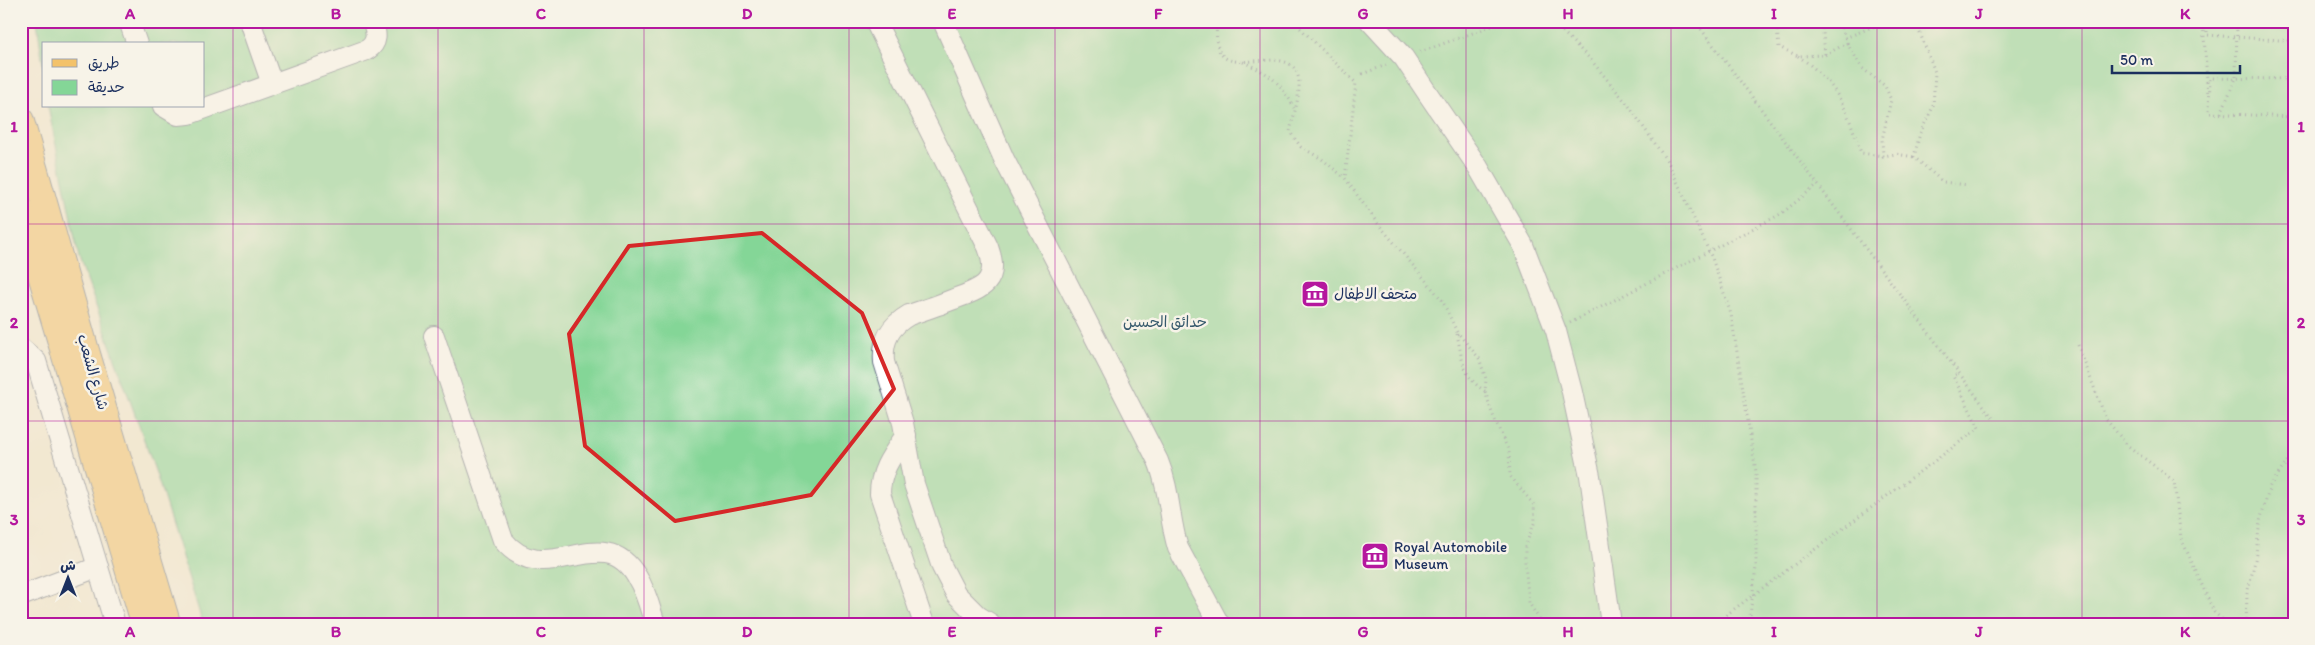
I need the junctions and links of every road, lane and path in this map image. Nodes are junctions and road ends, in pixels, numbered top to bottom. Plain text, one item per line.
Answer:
1 (129, 21) edge
2 (250, 21) edge
3 (372, 21) edge
4 (875, 21) edge
5 (943, 21) edge
6 (1216, 21) edge
7 (1293, 21) edge
8 (1370, 21) edge
9 (1506, 21) edge
10 (1552, 21) edge
11 (1695, 21) edge
12 (1776, 21) edge
13 (1822, 21) edge
14 (1844, 21) edge
15 (2203, 21) edge
16 (2207, 21) edge
17 (2237, 21) edge
18 (1845, 38) junction
19 (2236, 38) junction
20 (2294, 41) edge
21 (136, 42) edge
22 (1847, 43) junction
23 (2294, 52) edge
24 (1825, 55) junction
25 (1798, 56) junction
26 (1404, 58) junction
27 (1240, 61) junction
28 (1362, 74) dead end
29 (2236, 78) junction
30 (2291, 79) junction
31 (272, 84) junction
32 (166, 108) edge
33 (1294, 108) junction
34 (2209, 113) junction
35 (2221, 113) junction
36 (2291, 116) junction
37 (21, 120) edge
38 (2294, 135) edge
39 (1883, 156) junction
40 (1914, 157) junction
41 (1345, 178) junction
42 (1818, 184) junction
43 (1968, 185) dead end
44 (21, 209) edge
45 (1709, 252) junction
46 (1556, 331) junction
47 (1457, 332) junction
48 (434, 336) dead end
49 (2078, 344) dead end
50 (21, 348) edge
51 (1959, 373) junction
52 (1485, 391) junction
53 (1994, 420) dead end
54 (906, 435) junction
55 (2294, 452) edge
56 (98, 567) junction
57 (21, 596) edge
58 (1752, 596) junction
59 (115, 624) edge
60 (144, 624) edge
61 (168, 624) edge
62 (655, 624) edge
63 (924, 624) edge
64 (991, 624) edge
65 (1219, 624) edge
66 (1542, 624) edge
67 (1611, 624) edge
68 (1714, 624) edge
69 (1749, 624) edge
70 (2227, 624) edge
71 (2246, 624) edge

1 - 21 street
2 - 31 street
3 - 31 street
4 - 54 street
5 - 65 street
6 - 27 path
7 - 41 path
8 - 26 street
9 - 26 path
10 - 45 path
11 - 42 path
12 - 25 path
13 - 24 path
14 - 18 path
15 - 34 path
16 - 19 path
17 - 19 path
18 - 22 path
18 - 40 path
19 - 20 path
19 - 29 path
22 - 24 path
22 - 39 path
23 - 30 path
24 - 25 path
25 - 39 path
26 - 28 path
26 - 46 street
27 - 33 path
27 - 33 path
29 - 30 path
29 - 34 path
29 - 35 path
30 - 36 path
31 - 32 street
33 - 41 path
34 - 35 path
35 - 36 path
36 - 38 path
37 - 61 main road, شارع الشعب
39 - 40 path
40 - 43 path
41 - 47 path
42 - 45 path
42 - 51 path
44 - 60 main road, شارع الشعب
45 - 46 path
45 - 58 path
46 - 67 street
47 - 52 path
47 - 52 path
48 - 62 street
49 - 70 path
50 - 56 street
51 - 53 path
51 - 58 path
52 - 66 path
54 - 63 street
54 - 64 street
55 - 71 path
56 - 57 street
56 - 59 street
58 - 68 path
58 - 69 path

